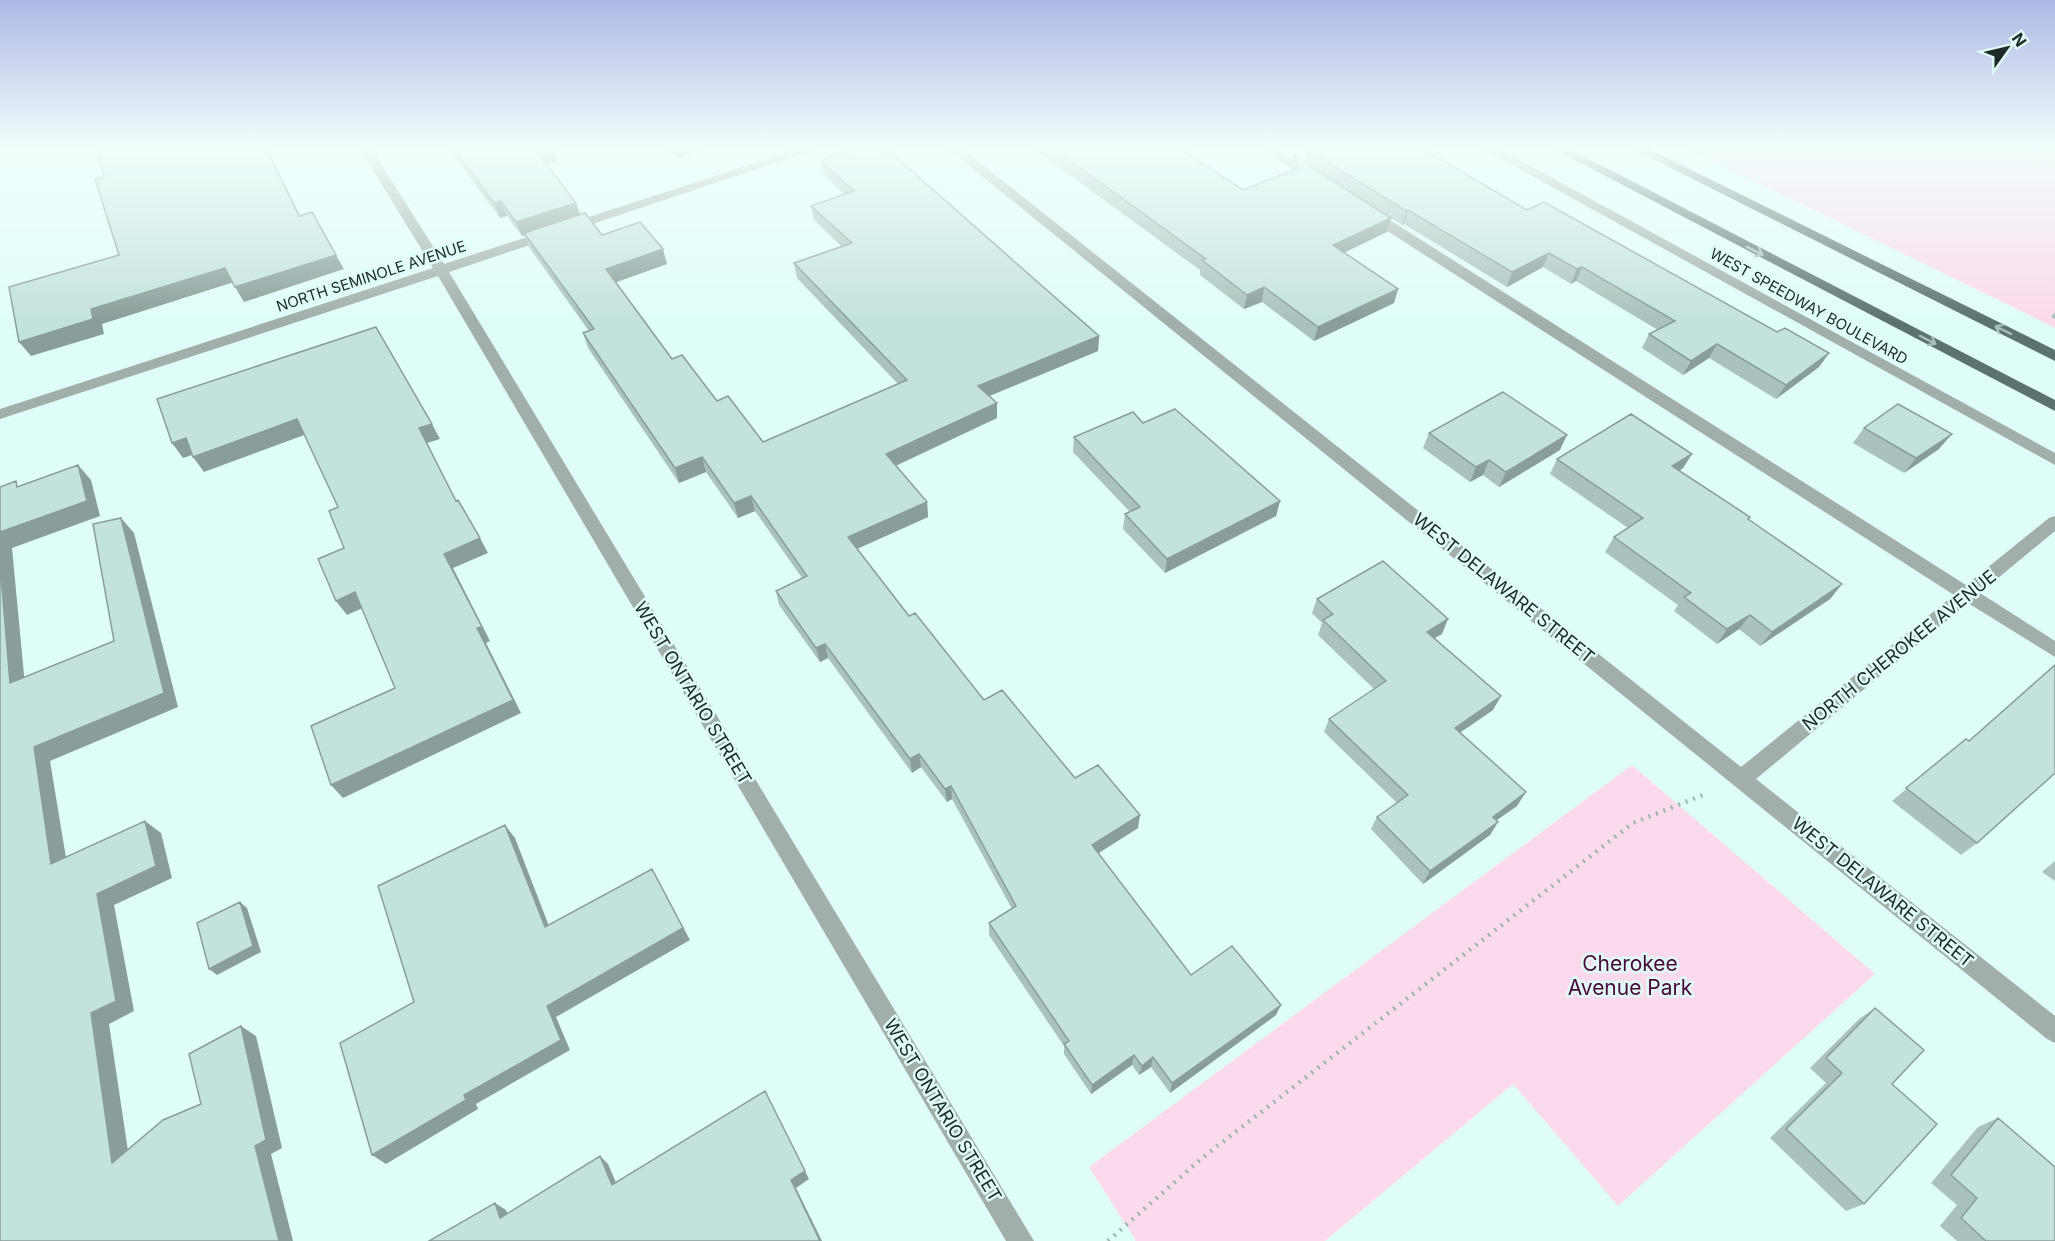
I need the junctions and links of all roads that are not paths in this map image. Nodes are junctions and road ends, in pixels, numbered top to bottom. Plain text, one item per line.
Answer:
1 (400, 204) edge
2 (643, 204) edge
3 (1023, 204) edge
4 (1354, 204) edge
5 (1589, 204) edge
6 (1666, 204) edge
7 (1749, 204) edge
8 (441, 270) junction
9 (2055, 356) edge
10 (2055, 406) edge
11 (0, 414) edge
12 (2055, 460) edge
13 (2055, 522) edge
14 (1967, 594) junction
15 (2055, 650) edge
16 (1742, 778) junction
17 (2055, 1031) edge
18 (1021, 1241) edge

1 - 8 street, WEST ONTARIO STREET
2 - 8 street, NORTH SEMINOLE AVENUE
3 - 16 street, WEST DELAWARE STREET
4 - 14 street
5 - 12 street, WEST SPEEDWAY BOULEVARD
6 -> 10 main road, WEST SPEEDWAY BOULEVARD
9 -> 7 main road
8 - 11 street, NORTH SEMINOLE AVENUE
8 - 18 street, WEST ONTARIO STREET
13 - 14 street, NORTH CHEROKEE AVENUE
14 - 15 street
14 - 16 street, NORTH CHEROKEE AVENUE
16 - 17 street, WEST DELAWARE STREET

